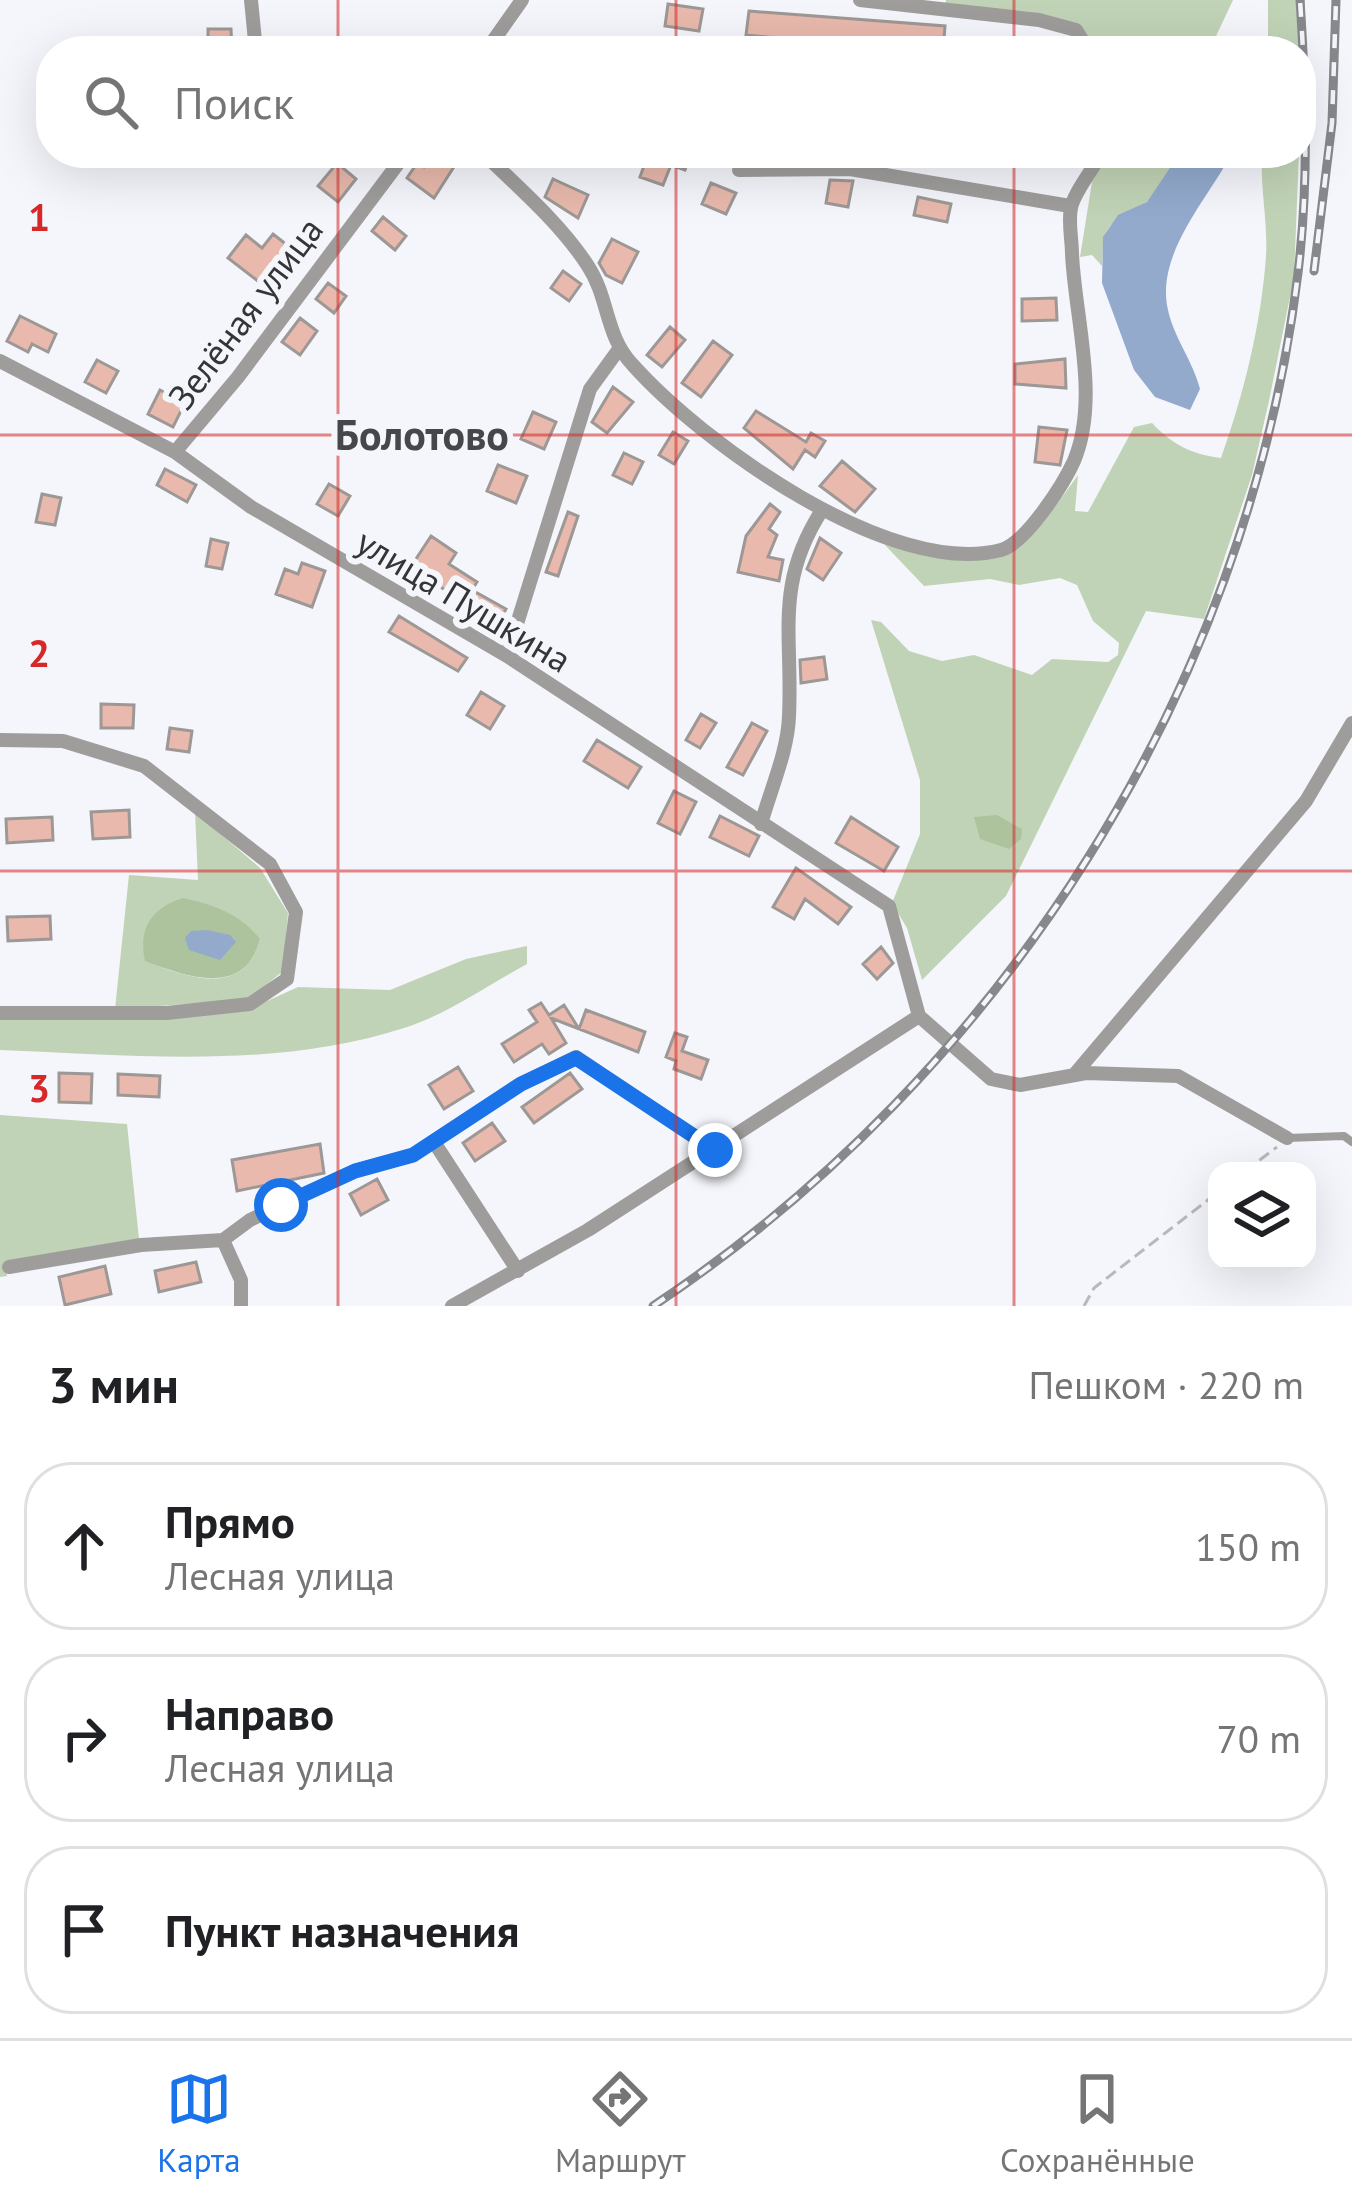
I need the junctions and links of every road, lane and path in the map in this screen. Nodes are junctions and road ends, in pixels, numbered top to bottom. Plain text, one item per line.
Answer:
1 (251, 0) edge
2 (522, 0) edge
3 (860, 0) edge
4 (255, 36) edge
5 (497, 36) edge
6 (1080, 36) edge
7 (395, 168) edge
8 (497, 168) edge
9 (1092, 168) edge
10 (740, 170) dead end
11 (1070, 206) junction
12 (620, 349) junction
13 (0, 361) edge
14 (175, 452) junction
15 (822, 510) junction
16 (507, 656) junction
17 (1352, 724) edge
18 (0, 740) edge
19 (761, 824) junction
20 (0, 1013) edge
21 (919, 1016) junction
22 (1074, 1075) junction
23 (1287, 1138) junction
24 (434, 1142) junction
25 (1352, 1142) edge
26 (715, 1150) junction
27 (1256, 1162) edge
28 (1208, 1200) edge
29 (224, 1240) junction
30 (9, 1267) dead end
31 (518, 1271) junction
32 (241, 1306) edge
33 (452, 1306) edge
34 (1084, 1306) edge

1 - 4 street
2 - 5 street
3 - 6 street
7 - 14 street, Зелёная улица
8 - 12 street
9 - 11 street
10 - 11 street
11 - 15 street
12 - 15 street
12 - 16 street
13 - 14 street, улица Пушкина
14 - 16 street, улица Пушкина
15 - 19 street
16 - 19 street, улица Пушкина
17 - 22 street
18 - 20 street
19 - 21 street, улица Пушкина
21 - 22 street
21 - 26 street
22 - 23 street
23 - 25 lane
23 - 27 path
24 - 26 street
24 - 29 street
24 - 31 street
26 - 31 street
28 - 34 path
29 - 30 street
29 - 32 street
31 - 33 street

